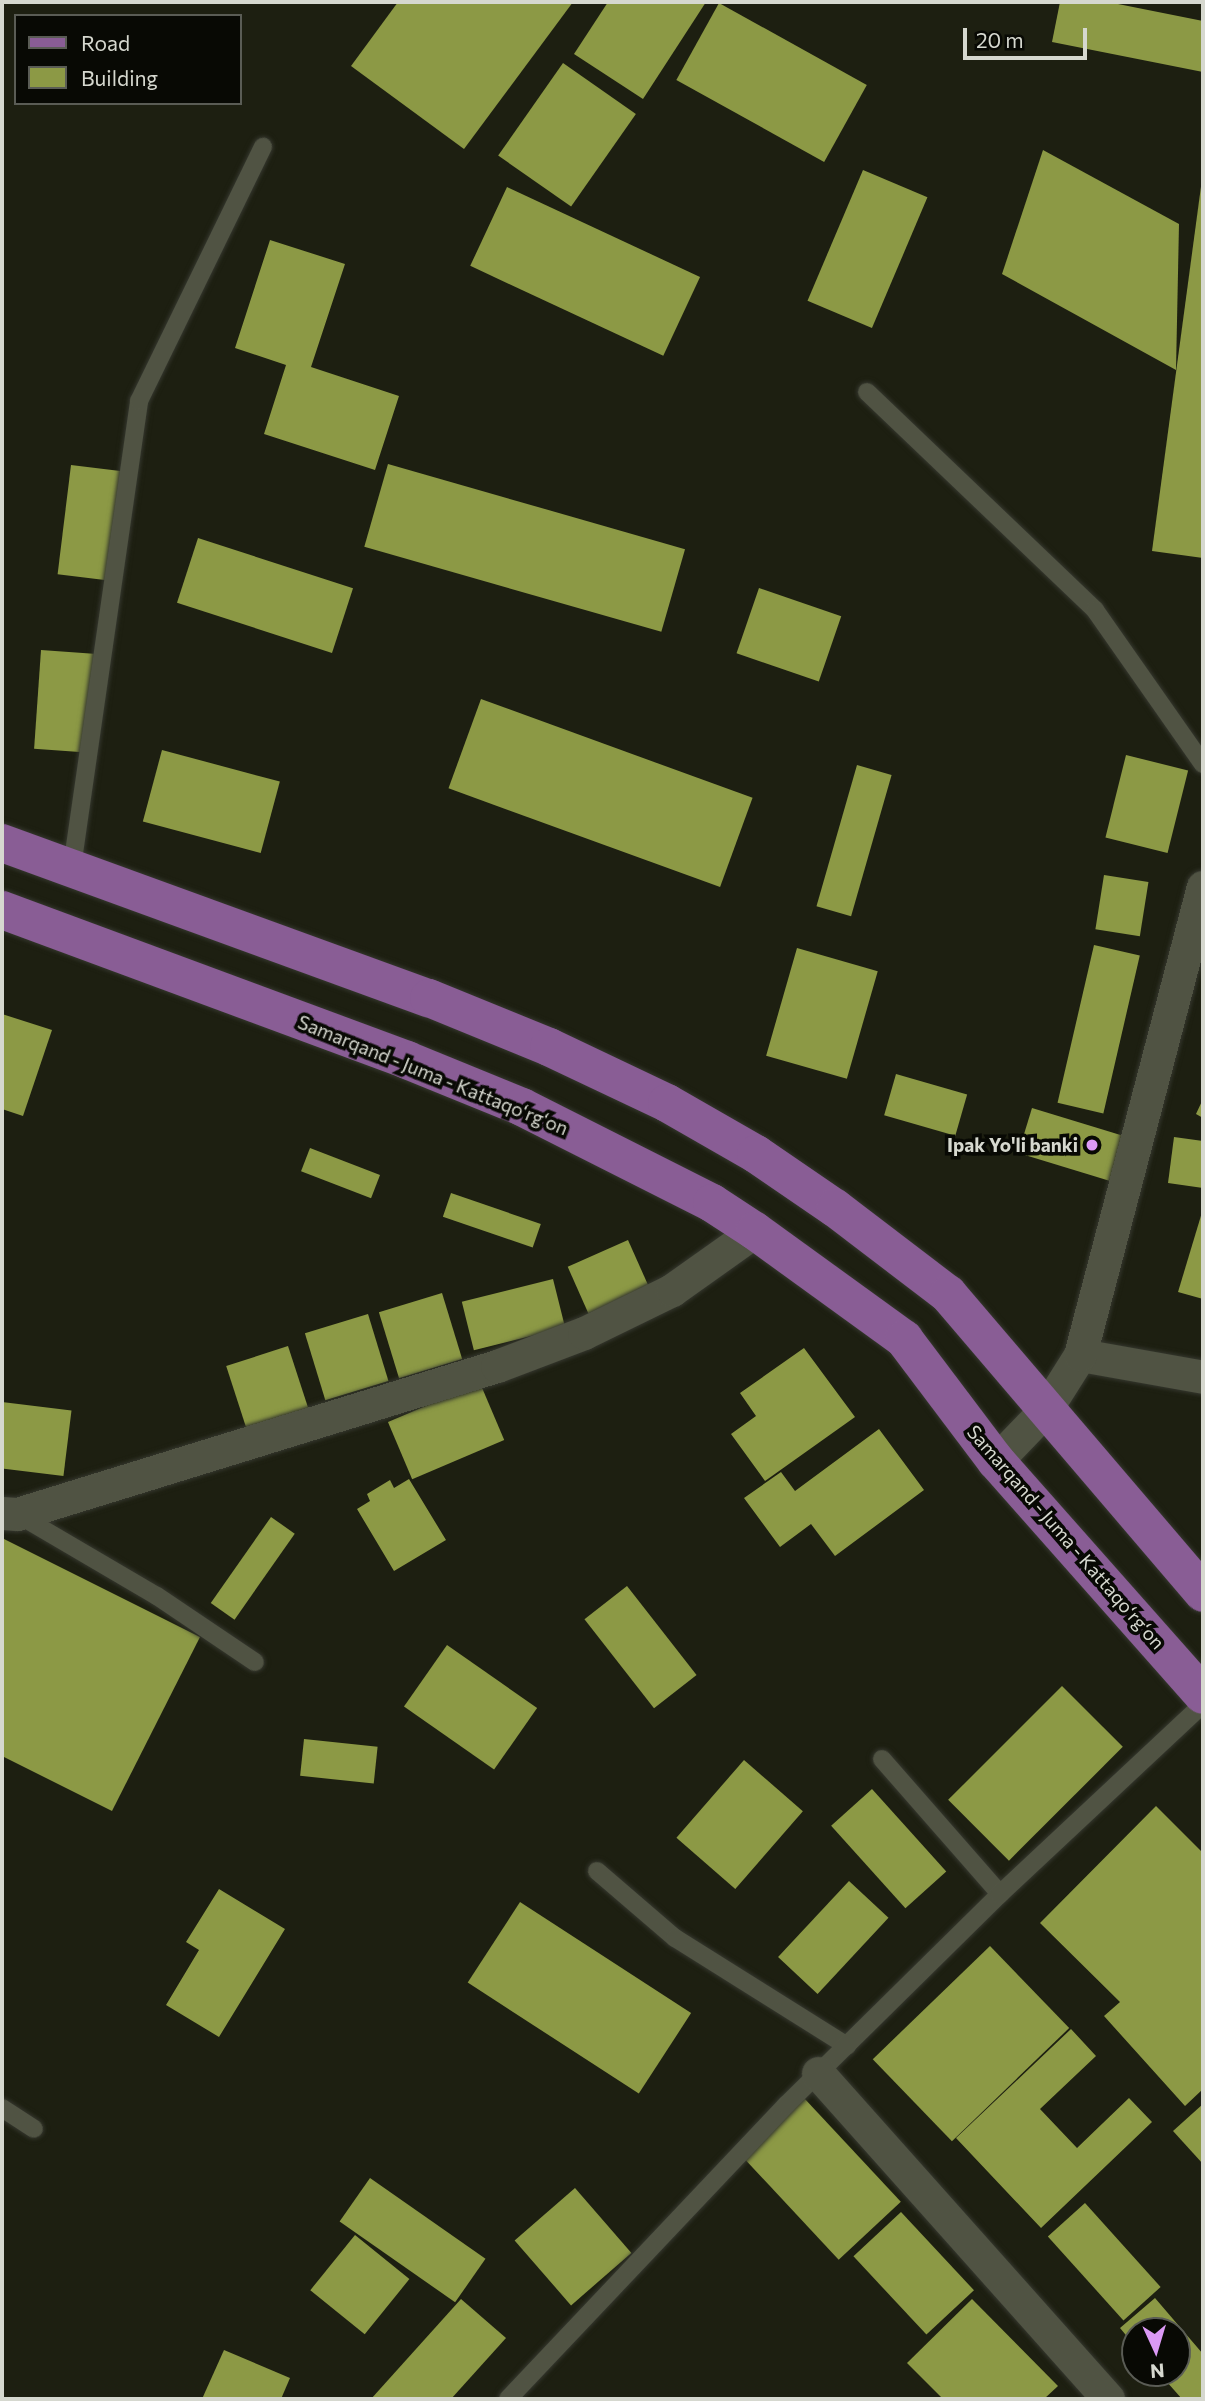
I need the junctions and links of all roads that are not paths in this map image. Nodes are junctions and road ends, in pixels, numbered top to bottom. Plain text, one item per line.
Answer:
1 (263, 147) dead end
2 (867, 392) dead end
3 (1203, 764) edge
4 (2, 843) edge
5 (72, 867) junction
6 (1203, 887) edge
7 (2, 910) edge
8 (755, 1231) junction
9 (1080, 1355) junction
10 (1191, 1375) edge
11 (1203, 1398) edge
12 (1046, 1409) junction
13 (996, 1461) junction
14 (9, 1513) edge
15 (1203, 1593) edge
16 (255, 1662) dead end
17 (1203, 1695) edge
18 (1203, 1704) edge
19 (882, 1759) dead end
20 (597, 1871) dead end
21 (1000, 1894) junction
22 (847, 2046) junction
23 (818, 2073) junction
24 (2, 2108) edge
25 (34, 2129) dead end
26 (508, 2399) edge
27 (1108, 2399) edge

1 - 5 lane
2 - 3 lane
4 - 5 main road
5 - 12 main road
6 - 9 street
7 - 8 main road, Samarqand - Juma - Kattaqo‘rg‘on
8 - 13 main road, Samarqand - Juma - Kattaqo‘rg‘on
8 - 14 street
9 - 10 street
9 - 12 street
10 - 11 lane
12 - 13 street
12 - 15 main road
13 - 17 main road, Samarqand - Juma - Kattaqo‘rg‘on
14 - 16 lane
18 - 21 lane
19 - 21 lane
20 - 22 lane
21 - 22 lane
22 - 23 lane
23 - 26 lane
23 - 27 street
24 - 25 lane

